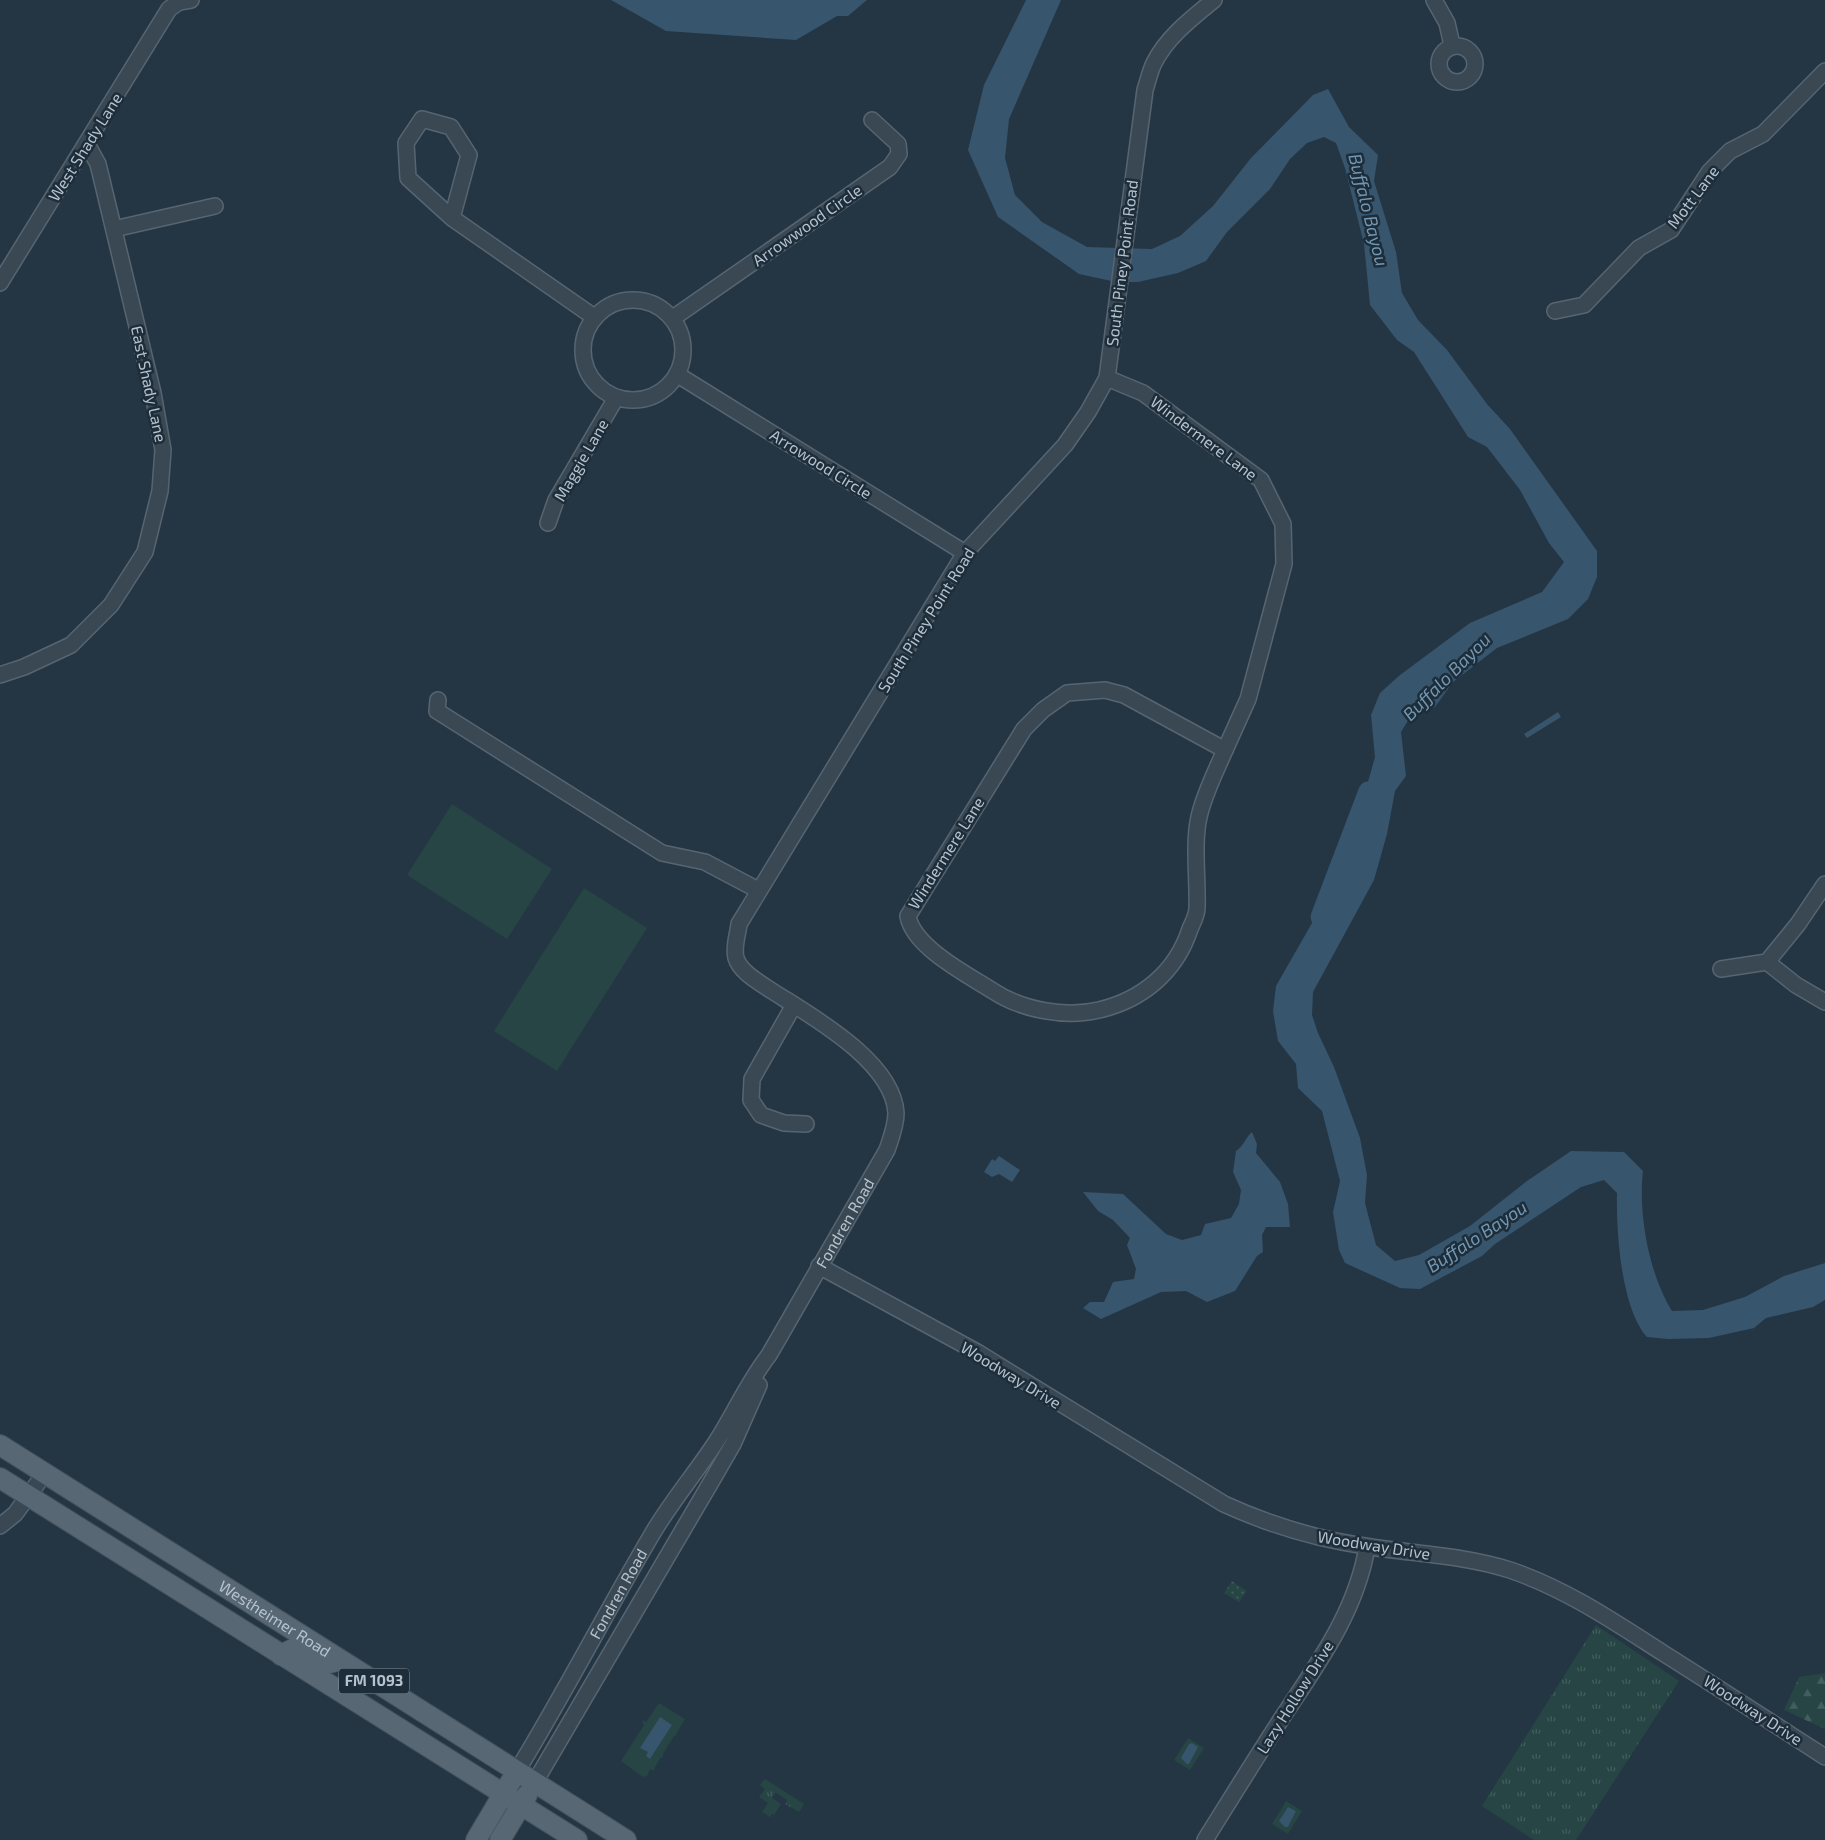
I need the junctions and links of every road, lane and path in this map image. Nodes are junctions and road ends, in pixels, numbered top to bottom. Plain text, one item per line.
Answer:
1 (191, 0) edge
2 (1214, 0) edge
3 (1434, 0) edge
4 (170, 5) edge
5 (1452, 46) dead end
6 (1825, 71) edge
7 (872, 120) dead end
8 (88, 144) junction
9 (215, 206) dead end
10 (452, 218) junction
11 (114, 229) junction
12 (0, 283) edge
13 (1555, 311) dead end
14 (594, 317) junction
15 (673, 318) junction
16 (678, 375) junction
17 (1107, 378) junction
18 (616, 398) junction
19 (548, 523) dead end
20 (965, 553) junction
21 (0, 675) edge
22 (438, 700) dead end
23 (1225, 750) junction
24 (1825, 884) edge
25 (758, 890) junction
26 (1767, 962) junction
27 (1721, 969) dead end
28 (1825, 1002) edge
29 (794, 1005) junction
30 (886, 1085) joint
31 (806, 1124) dead end
32 (819, 1266) junction
33 (769, 1355) junction
34 (0, 1445) edge
35 (44, 1473) junction
36 (0, 1478) edge
37 (29, 1497) junction
38 (0, 1526) edge
39 (1367, 1547) junction
40 (176, 1589) junction
41 (256, 1606) junction
42 (280, 1655) junction
43 (340, 1659) junction
44 (1825, 1756) edge
45 (516, 1771) junction
46 (535, 1782) junction
47 (504, 1793) junction
48 (521, 1805) junction
49 (476, 1840) edge
50 (500, 1840) edge
51 (577, 1840) edge
52 (626, 1840) edge
53 (1205, 1840) edge

1 - 4 street, West Shady Lane
2 - 17 street, South Piney Point Road
3 - 5 street
4 - 8 street, West Shady Lane
6 - 13 street, Mott Lane
7 - 15 street, Arrowwood Circle
8 - 11 street, East Shady Lane
8 - 12 street, West Shady Lane
9 - 11 street
10 - 10 street
10 - 14 street
11 - 21 street, East Shady Lane
14 - 15 street
14 - 18 street
15 - 16 street
16 - 18 street
16 - 20 street, Arrowood Circle
17 - 20 street, South Piney Point Road
17 - 23 street, Windermere Lane
18 - 19 street, Maggie Lane
20 - 25 street, South Piney Point Road
22 - 25 street
23 - 23 street, Windermere Lane
24 - 26 street
25 - 29 street, South Piney Point Road
26 - 27 street
26 - 28 street
29 - 30 street, South Piney Point Road
29 - 31 street
30 - 32 street, Fondren Road
32 - 33 street, Fondren Road
32 - 39 street, Woodway Drive
33 - 45 street, Fondren Road
33 - 46 street, Fondren Road
34 - 35 main road, Westheimer Road / FM 1093
35 - 37 street
35 - 41 main road, Westheimer Road / FM 1093
36 - 37 main road, Westheimer Road / FM 1093
37 - 38 street
37 - 40 main road, Westheimer Road / FM 1093
39 - 44 street, Woodway Drive
39 - 53 street, Lazy Hollow Drive
40 - 41 main road
40 - 42 main road, Westheimer Road / FM 1093
41 - 43 main road, Westheimer Road / FM 1093
42 - 43 main road
42 - 47 main road, Westheimer Road / FM 1093
43 - 45 main road, Westheimer Road / FM 1093
45 - 46 main road, Westheimer Road / FM 1093
45 - 47 main road, Fondren Road
46 - 48 main road, Fondren Road
46 - 52 main road, Westheimer Road / FM 1093
47 - 48 main road, Westheimer Road / FM 1093
47 - 49 main road, Fondren Road
48 - 50 main road, Fondren Road
48 - 51 main road, Westheimer Road / FM 1093

